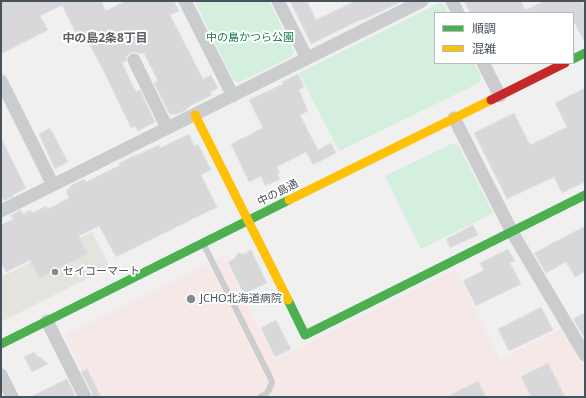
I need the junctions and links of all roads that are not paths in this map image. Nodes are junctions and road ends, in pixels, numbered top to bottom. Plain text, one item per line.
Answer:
1 (185, 1) edge
2 (278, 1) edge
3 (422, 1) edge
4 (452, 1) edge
5 (458, 12) edge
6 (585, 53) edge
7 (307, 58) junction
8 (574, 58) edge
9 (134, 60) dead end
10 (484, 64) edge
11 (564, 64) edge
12 (1, 81) edge
13 (233, 96) junction
14 (500, 96) junction
15 (195, 115) junction
16 (454, 118) junction
17 (167, 128) junction
18 (53, 186) junction
19 (585, 195) edge
20 (1, 211) edge
21 (248, 221) junction
22 (512, 232) junction
23 (203, 244) junction
24 (47, 321) junction
25 (1, 344) edge
26 (585, 355) edge
27 (1, 375) edge
28 (12, 397) edge
29 (85, 397) edge
30 (260, 397) edge

1 - 13 street
2 - 7 street
3 - 7 street
4 - 5 street
6 - 8 street
7 - 13 street
9 - 17 street
10 - 14 street
11 - 14 street, 中の島通
12 - 18 street
13 - 15 street
14 - 16 street, 中の島通
15 - 17 street
15 - 21 street
16 - 21 street, 中の島通
16 - 22 street
17 - 18 street
18 - 20 street
19 - 22 street
21 - 22 street
21 - 23 street, 中の島通
22 - 26 street
23 - 24 street, 中の島通
23 - 30 lane
24 - 25 street, 中の島通
24 - 29 street
27 - 28 street

